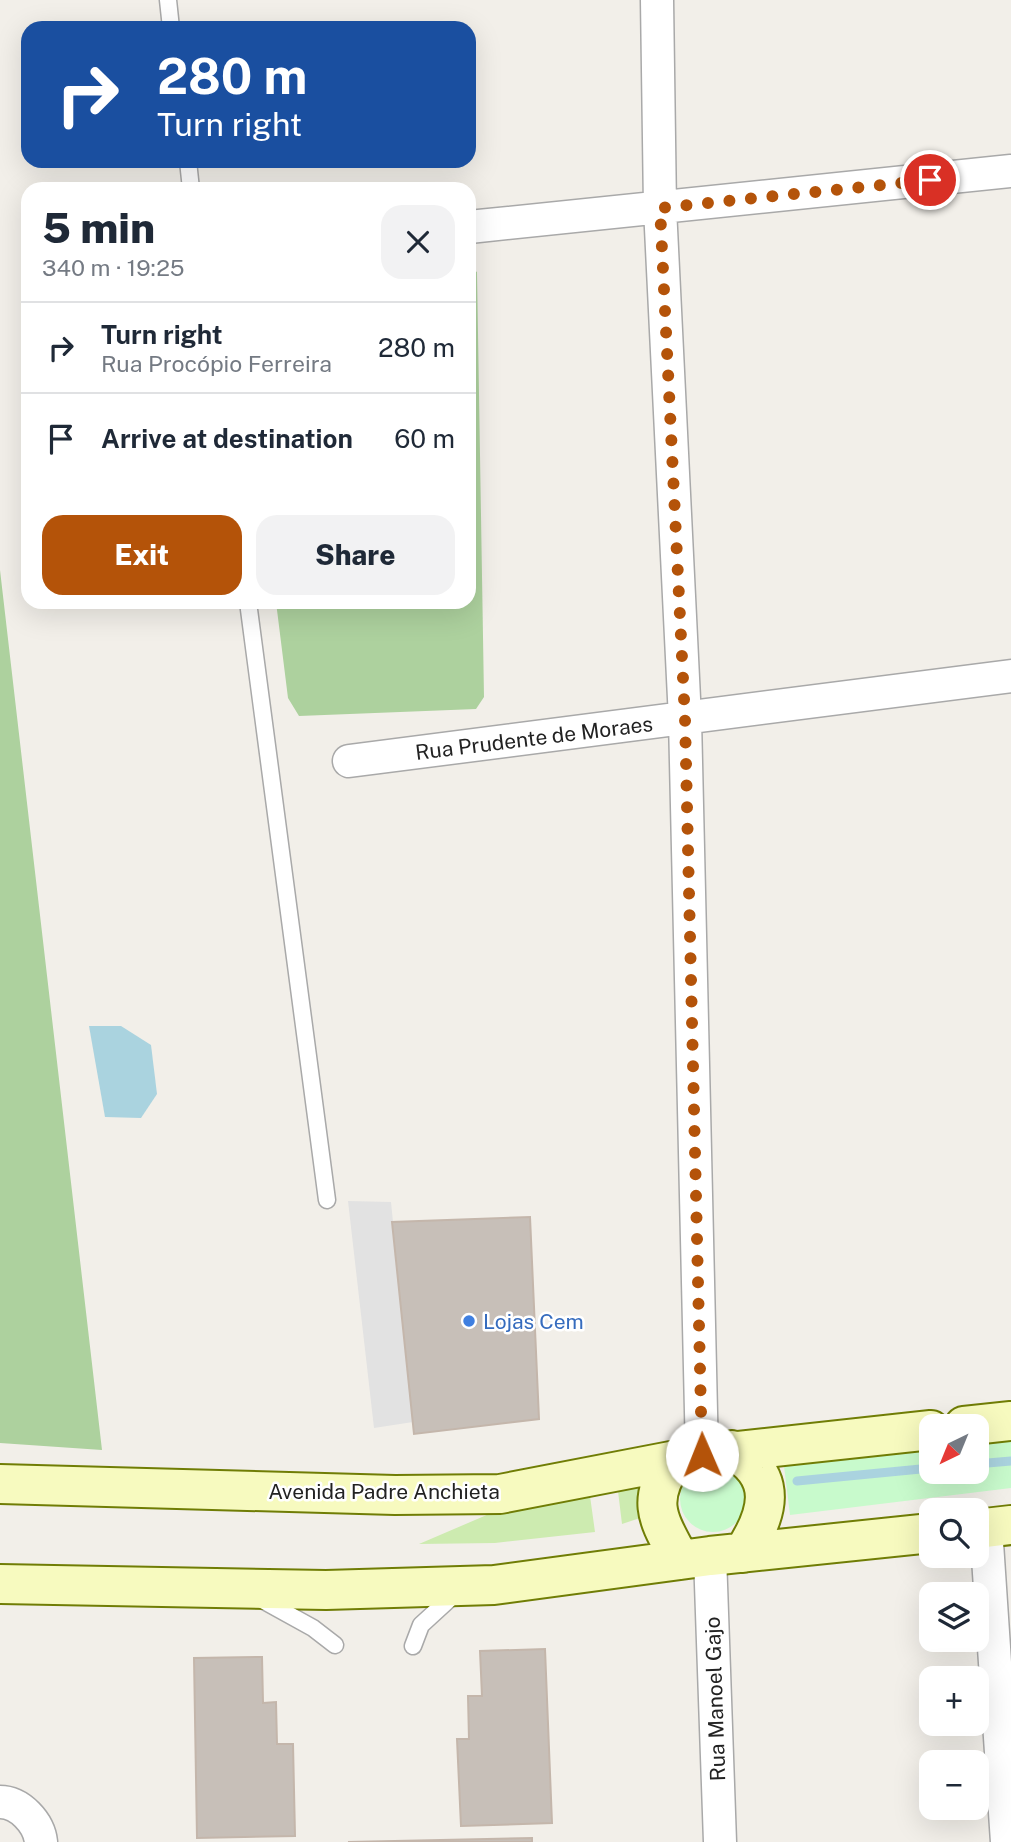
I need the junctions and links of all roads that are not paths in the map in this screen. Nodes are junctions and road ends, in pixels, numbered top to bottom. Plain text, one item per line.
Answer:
1 (167, 0) edge
2 (657, 0) edge
3 (170, 21) edge
4 (1011, 171) edge
5 (660, 208) junction
6 (476, 226) edge
7 (249, 609) edge
8 (1011, 676) edge
9 (685, 719) junction
10 (349, 761) dead end
11 (327, 1200) dead end
12 (1011, 1421) edge
13 (989, 1423) edge
14 (919, 1431) edge
15 (702, 1455) junction
16 (0, 1484) edge
17 (991, 1527) edge
18 (919, 1535) edge
19 (711, 1556) junction
20 (0, 1584) edge
21 (464, 1586) junction
22 (243, 1589) junction
23 (335, 1645) dead end
24 (413, 1646) dead end
25 (0, 1802) edge
26 (41, 1839) edge
27 (720, 1842) edge
28 (1007, 1842) edge

1 - 3 lane
2 - 5 street
4 - 5 street
5 - 6 street
5 - 9 street
7 - 11 lane
8 - 9 street, Rua Prudente de Moraes
9 - 10 street, Rua Prudente de Moraes
9 - 15 street
12 - 13 main road
14 - 15 main road, Avenida Padre Anchieta
15 - 16 main road, Avenida Padre Anchieta
15 - 19 main road
15 - 19 main road
17 - 28 street
18 - 19 main road
19 - 21 main road
19 - 27 street, Rua Manoel Gajo
20 - 22 main road
21 - 22 main road
21 - 24 lane
22 - 23 lane
25 - 26 street

